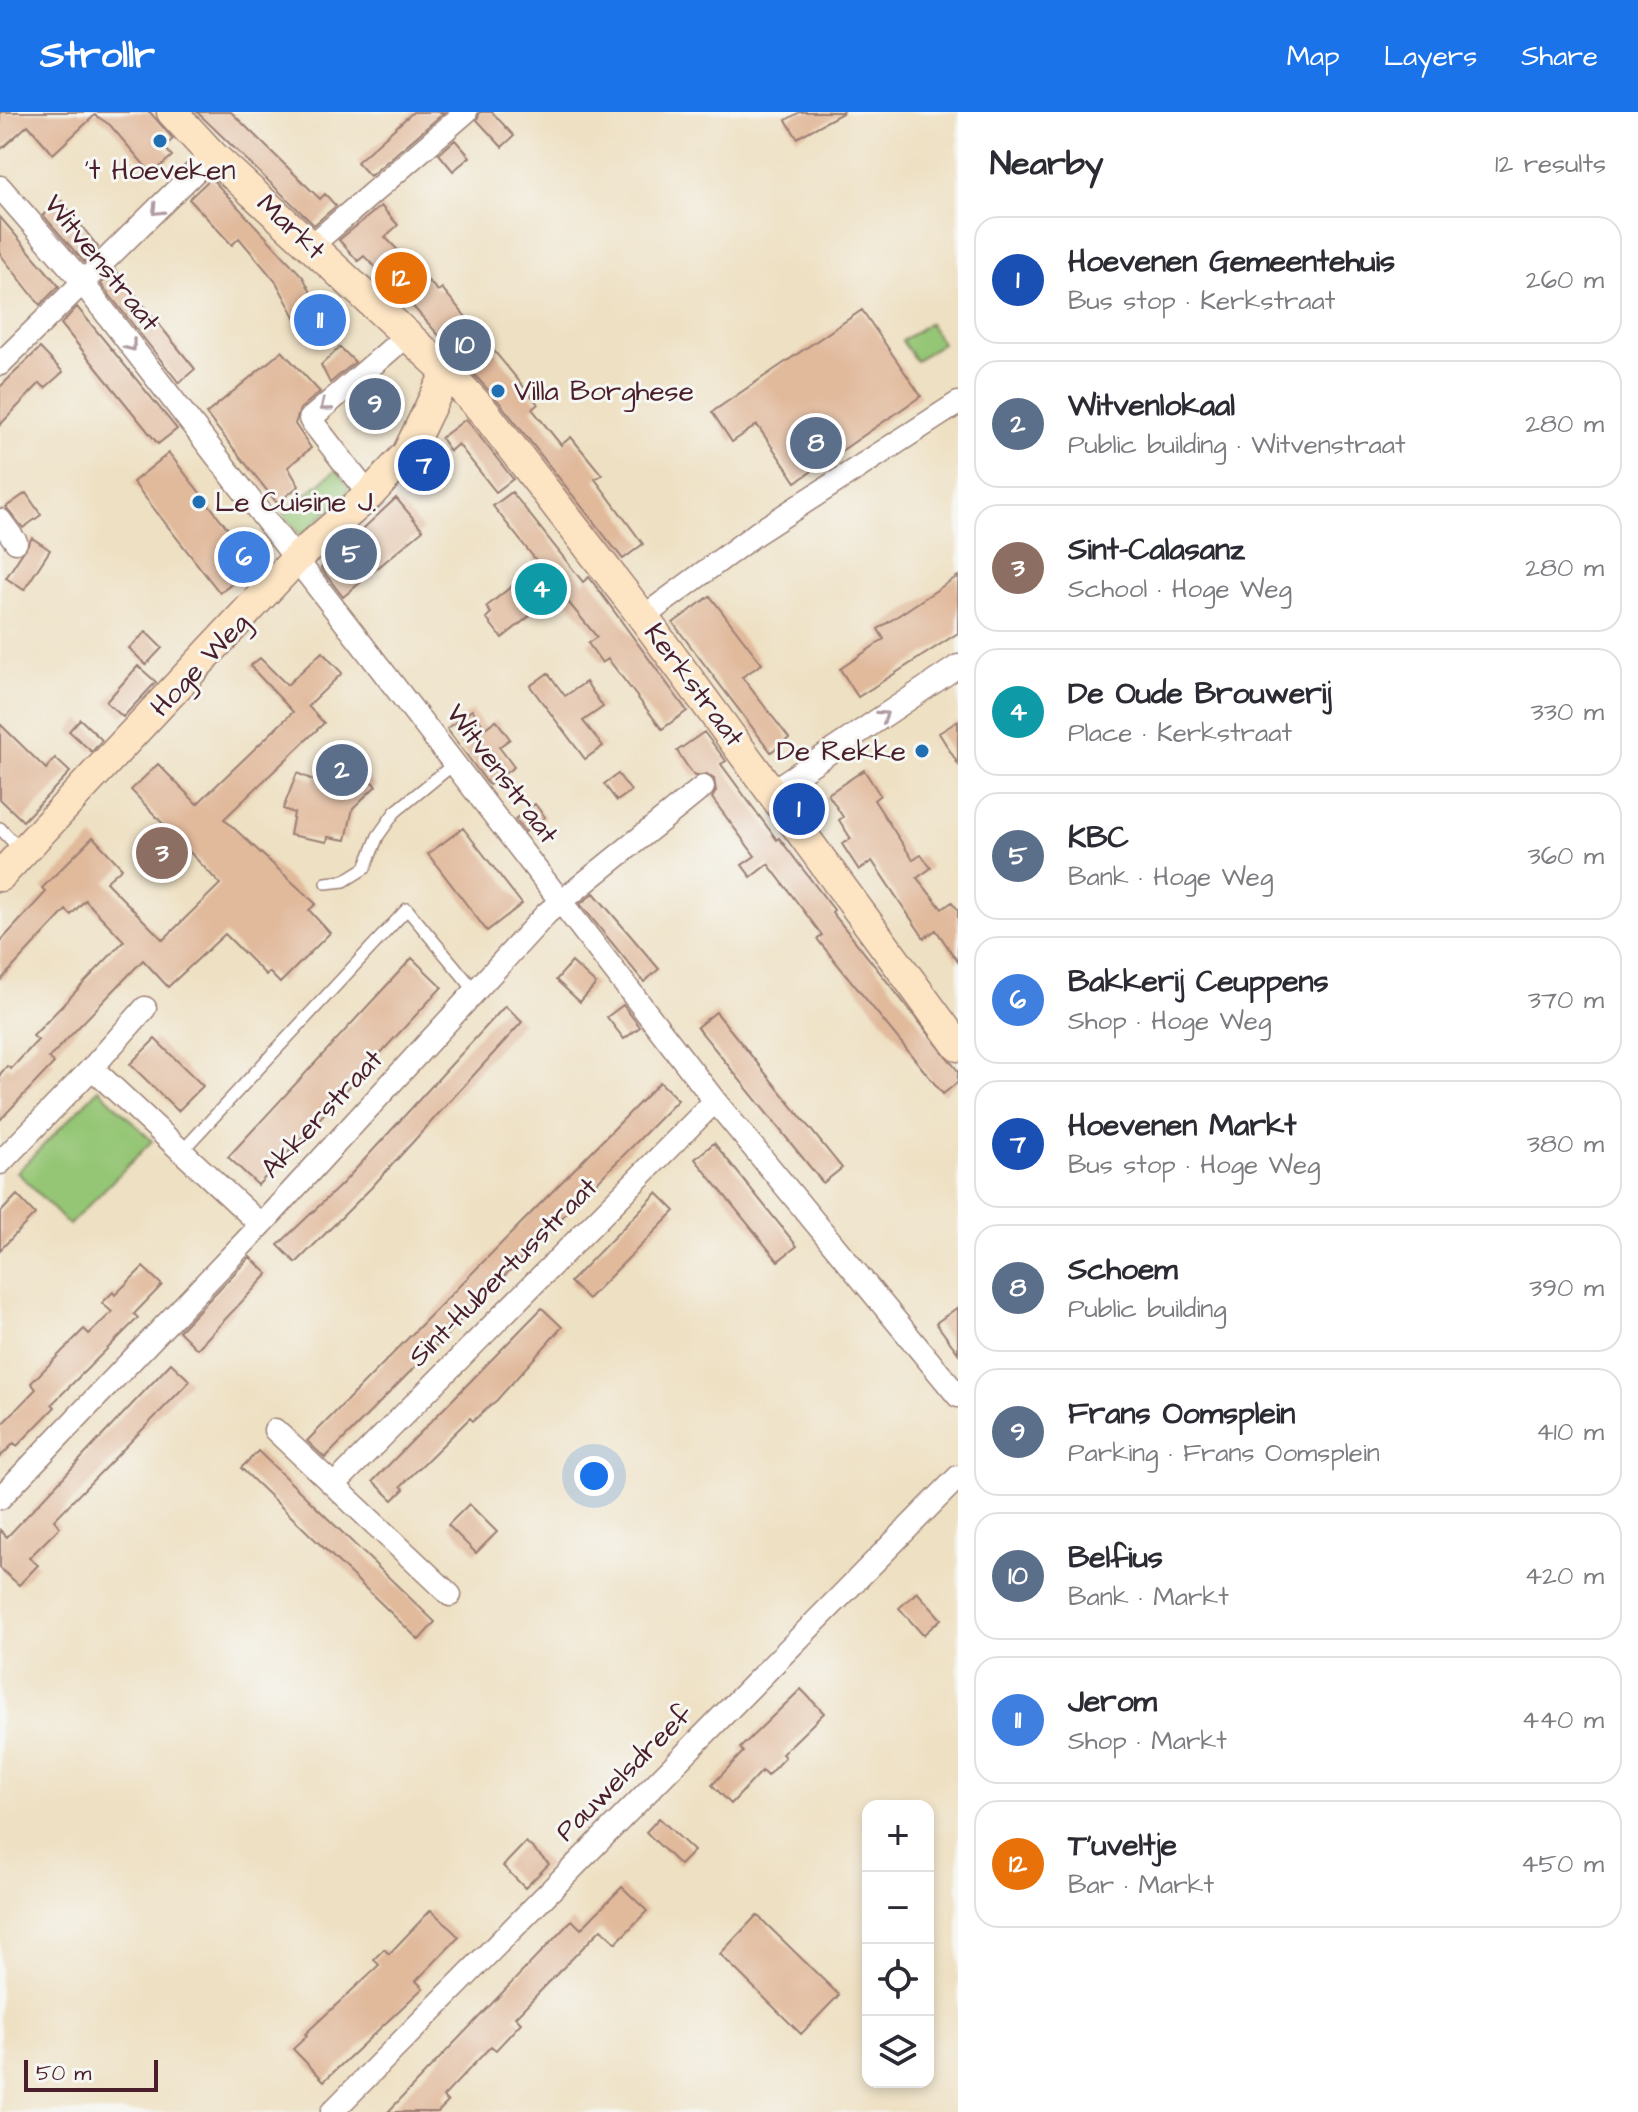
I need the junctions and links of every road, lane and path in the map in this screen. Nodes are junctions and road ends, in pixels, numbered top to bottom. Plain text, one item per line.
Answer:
1 (172, 112) edge
2 (466, 112) edge
3 (212, 155) junction
4 (0, 187) edge
5 (311, 246) junction
6 (83, 284) junction
7 (405, 337) junction
8 (0, 364) edge
9 (447, 372) junction
10 (958, 403) edge
11 (369, 495) junction
12 (0, 520) edge
13 (16, 542) dead end
14 (296, 559) junction
15 (643, 617) junction
16 (958, 666) edge
17 (456, 762) junction
18 (703, 787) dead end
19 (772, 791) junction
20 (0, 828) edge
21 (22, 852) junction
22 (0, 876) edge
23 (326, 883) dead end
24 (560, 901) junction
25 (476, 992) junction
26 (145, 1008) dead end
27 (958, 1046) edge
28 (92, 1068) junction
29 (715, 1101) junction
30 (182, 1151) junction
31 (0, 1163) edge
32 (261, 1225) junction
33 (958, 1396) edge
34 (275, 1430) dead end
35 (958, 1477) edge
36 (334, 1485) junction
37 (0, 1498) edge
38 (450, 1595) dead end
39 (332, 2112) edge

1 - 3 main road, Markt
2 - 5 street
3 - 5 main road, Markt
3 -> 6 street
4 - 6 street, Witvenstraat
5 - 7 main road, Markt
6 - 8 street
6 -> 14 street, Witvenstraat
7 - 9 main road, Markt
7 -> 11 street
9 - 11 main road, Hoge Weg
9 - 15 main road, Kerkstraat
10 - 15 street
11 - 14 main road, Hoge Weg
12 - 13 street
14 - 17 street, Witvenstraat
14 - 21 main road, Hoge Weg
15 - 19 main road, Kerkstraat
19 -> 16 street
17 - 23 lane
17 - 24 street, Witvenstraat
18 - 24 street, Akkerstraat
19 - 27 main road, Kerkstraat
20 - 21 lane
21 - 22 main road, Hoge Weg
24 - 25 street, Akkerstraat
24 - 29 street, Witvenstraat
25 - 30 lane
25 - 32 street, Akkerstraat
26 - 28 street
28 - 30 street
28 - 31 street
29 - 33 street, Witvenstraat
29 - 36 street, Sint-Hubertusstraat
30 - 32 street
32 - 37 street, Akkerstraat
34 - 36 street
35 - 39 street, Pauwelsdreef
36 - 38 street

